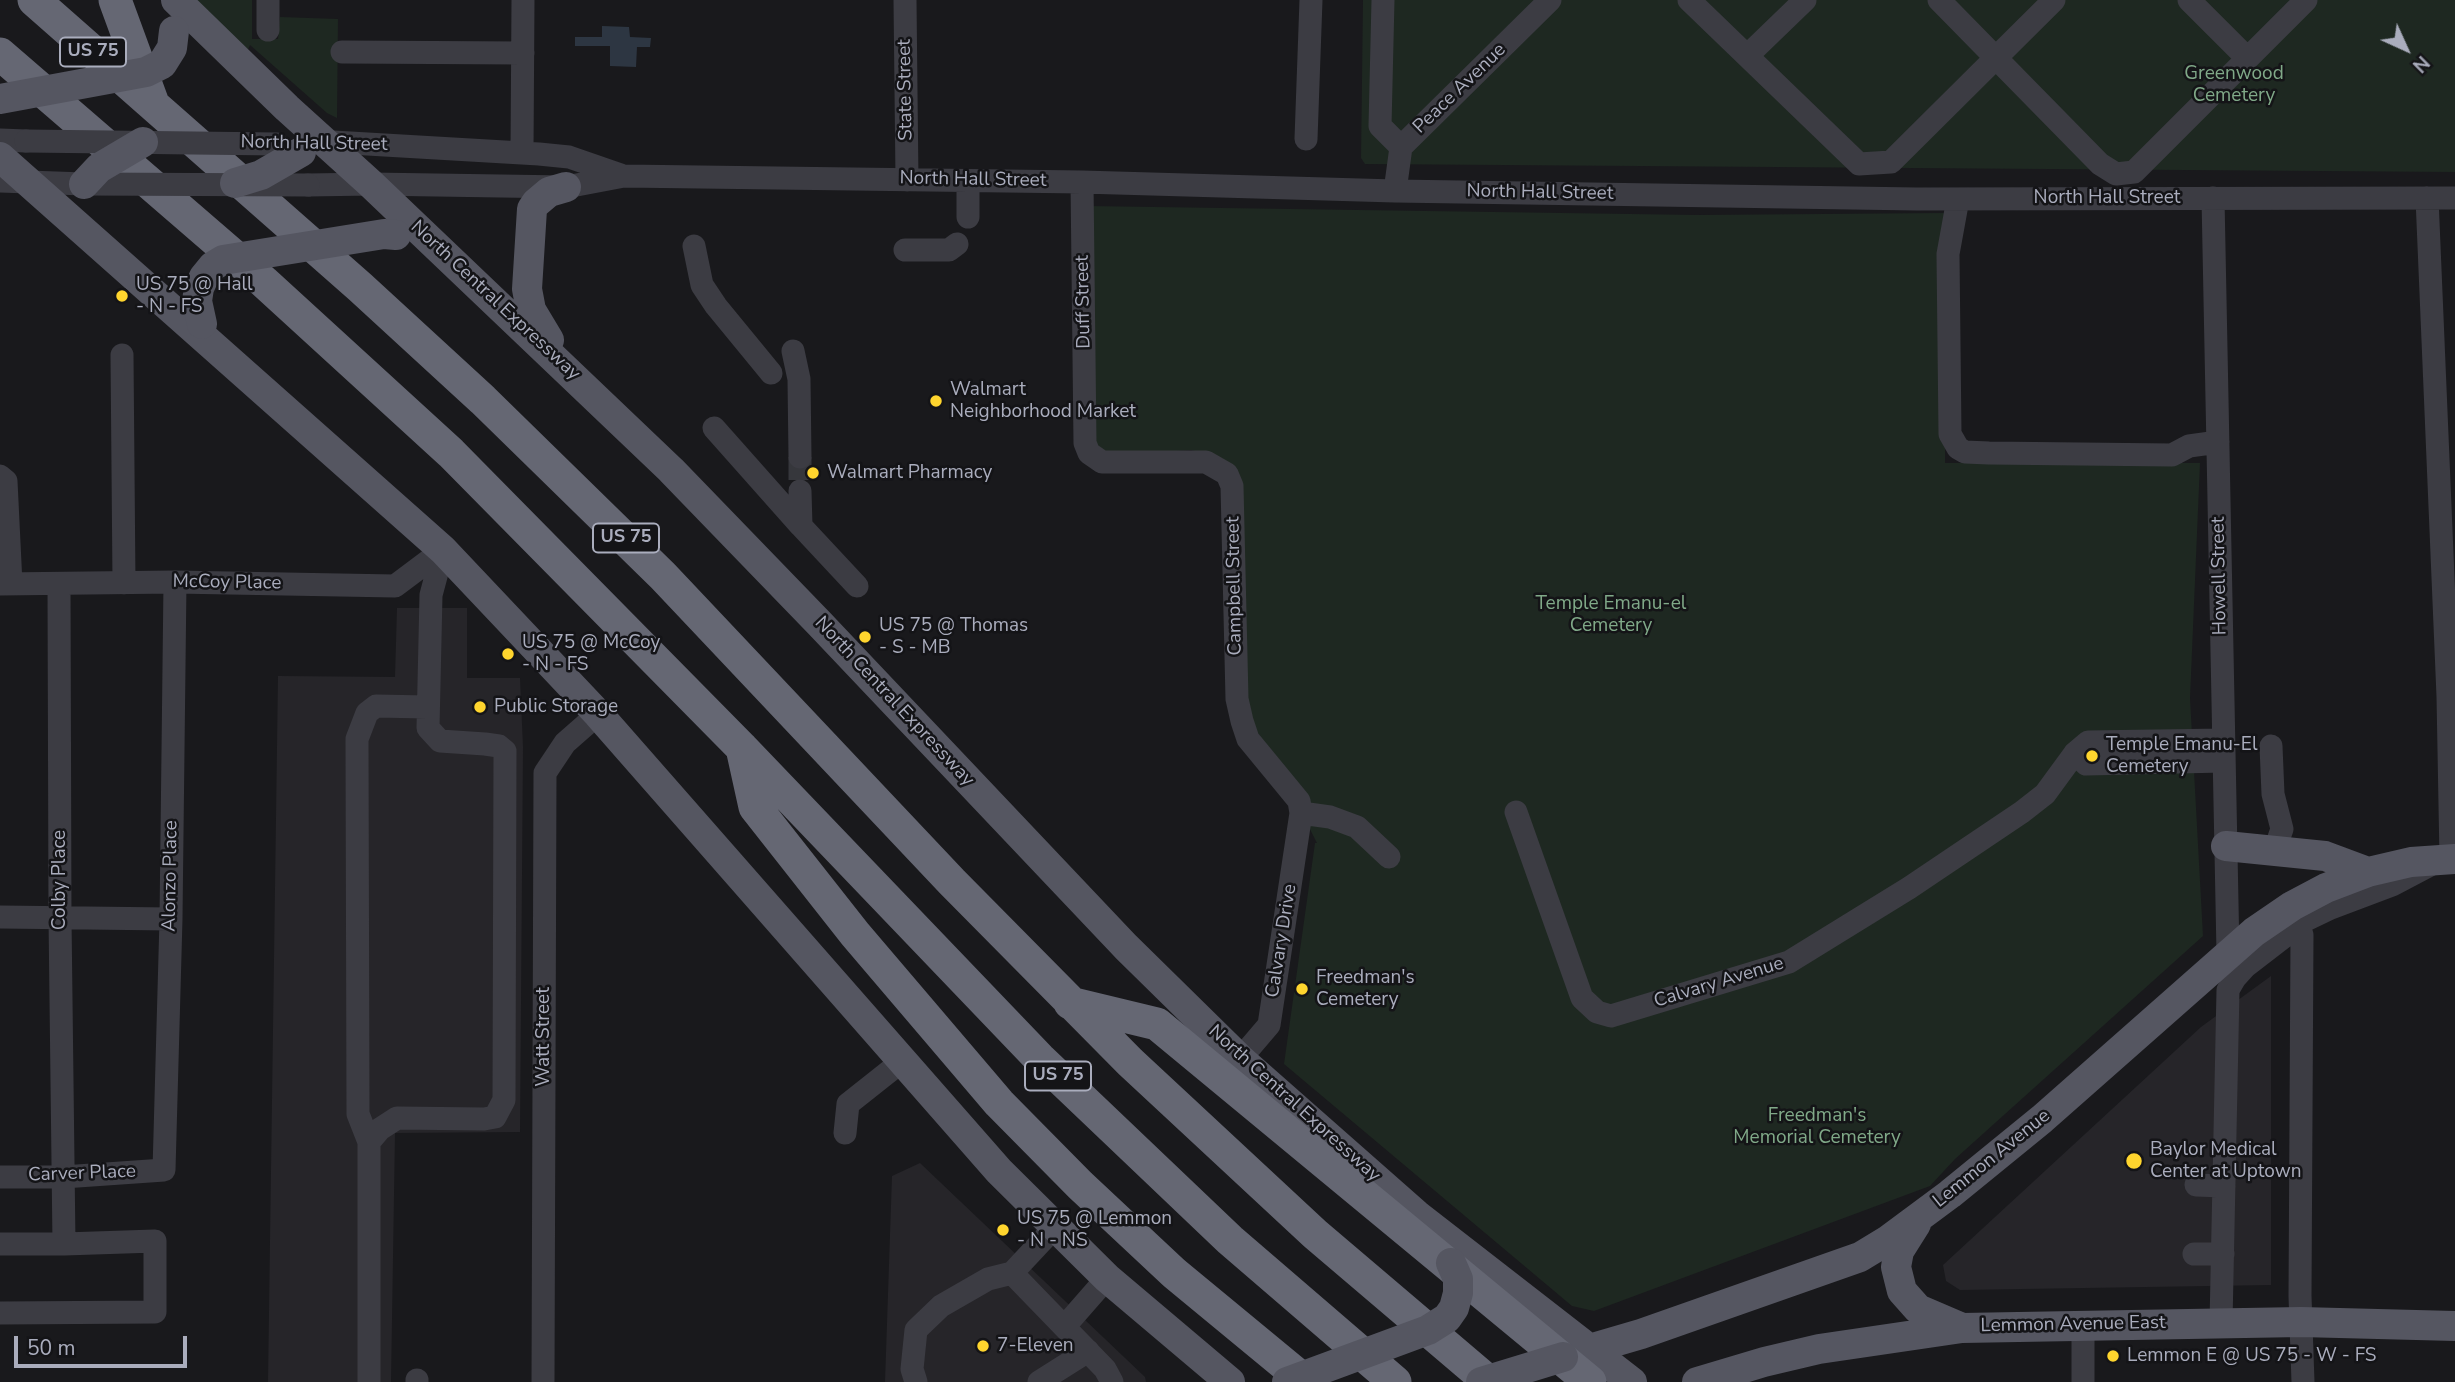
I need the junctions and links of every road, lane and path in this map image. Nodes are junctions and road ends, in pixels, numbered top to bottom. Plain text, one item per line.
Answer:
1 (34, 0) edge
2 (115, 0) edge
3 (175, 0) edge
4 (268, 0) edge
5 (523, 0) edge
6 (905, 0) edge
7 (1311, 0) edge
8 (1383, 0) edge
9 (1550, 0) edge
10 (1689, 0) edge
11 (1805, 0) edge
12 (1940, 0) edge
13 (2054, 0) edge
14 (2189, 0) edge
15 (2306, 0) edge
16 (268, 30) dead end
17 (342, 52) dead end
18 (523, 53) junction
19 (0, 54) edge
20 (1748, 56) junction
21 (2246, 57) junction
22 (1996, 58) junction
23 (0, 99) edge
24 (153, 103) junction
25 (1306, 139) dead end
26 (0, 140) edge
27 (143, 142) junction
28 (301, 146) junction
29 (1401, 147) junction
30 (522, 152) junction
31 (0, 157) edge
32 (624, 176) junction
33 (907, 180) junction
34 (13, 181) edge
35 (968, 181) junction
36 (1082, 182) junction
37 (235, 183) junction
38 (371, 184) junction
39 (566, 187) junction
40 (76, 190) junction
41 (1395, 191) junction
42 (2213, 198) junction
43 (2427, 198) junction
44 (2455, 198) edge
45 (1958, 199) junction
46 (968, 217) dead end
47 (93, 239) junction
48 (957, 244) dead end
49 (436, 245) junction
50 (694, 246) dead end
51 (905, 250) dead end
52 (793, 351) dead end
53 (220, 353) junction
54 (122, 355) dead end
55 (563, 365) junction
56 (771, 373) dead end
57 (714, 428) dead end
58 (2218, 442) junction
59 (800, 457) tunnel mouth
60 (1096, 460) joint
61 (0, 476) edge
62 (800, 491) tunnel mouth
63 (800, 526) junction
64 (443, 550) junction
65 (175, 582) junction
66 (124, 583) junction
67 (6, 584) edge
68 (59, 584) junction
69 (857, 586) dead end
70 (427, 707) junction
71 (598, 714) junction
72 (2271, 746) dead end
73 (742, 748) junction
74 (2224, 751) junction
75 (1516, 812) dead end
76 (1301, 813) junction
77 (2226, 846) junction
78 (2274, 852) junction
79 (1389, 857) dead end
80 (2448, 859) edge
81 (2368, 872) junction
82 (0, 917) edge
83 (60, 918) junction
84 (171, 919) junction
85 (2299, 926) junction
86 (2228, 953) junction
87 (1070, 1003) junction
88 (1240, 1059) junction
89 (901, 1062) junction
90 (845, 1133) dead end
91 (369, 1142) junction
92 (164, 1170) joint
93 (0, 1177) edge
94 (63, 1177) junction
95 (2196, 1185) dead end
96 (2224, 1186) junction
97 (1417, 1215) junction
98 (1922, 1215) junction
99 (1055, 1227) junction
100 (0, 1244) edge
101 (64, 1244) junction
102 (2194, 1254) dead end
103 (2223, 1254) junction
104 (1012, 1273) junction
105 (1107, 1278) junction
106 (0, 1313) edge
107 (2301, 1322) junction
108 (2221, 1323) junction
109 (2083, 1324) junction
110 (1065, 1326) junction
111 (2455, 1326) edge
112 (1962, 1328) junction
113 (1872, 1340) junction
114 (1088, 1350) junction
115 (1581, 1363) edge
116 (1218, 1380) edge
117 (369, 1382) edge
118 (543, 1382) edge
119 (916, 1382) edge
120 (1039, 1382) edge
121 (1112, 1382) edge
122 (1253, 1382) edge
123 (1287, 1382) edge
124 (1306, 1382) edge
125 (1395, 1382) edge
126 (1481, 1382) edge
127 (1489, 1382) edge
128 (1632, 1382) edge
129 (1697, 1382) edge
130 (1779, 1382) edge
131 (2083, 1382) edge
132 (2303, 1382) edge

1 - 24 highway, US 75
2 - 24 highway
3 - 23 main road, bridge
3 - 28 main road, North Central Expressway
4 - 16 street
5 - 18 street
6 - 33 street, State Street
7 - 25 street
8 - 29 street
9 - 29 street, Peace Avenue
10 - 20 street
11 - 20 street
12 - 22 street
13 - 22 street
14 - 21 street
15 - 21 street
17 - 18 street
18 - 30 street
19 - 73 highway, US 75
20 - 22 street
21 - 22 street
24 - 87 highway, US 75
26 - 27 street, North Hall Street, bridge
27 - 28 street, North Hall Street, bridge
27 - 40 main road, bridge
28 - 30 street, North Hall Street
28 - 37 main road, bridge
28 - 38 main road, North Central Expressway
29 - 41 street, Peace Avenue
30 - 32 street, North Hall Street
31 - 34 main road
32 - 33 street, North Hall Street
32 - 39 street, North Hall Street
33 - 35 street, North Hall Street
34 - 40 street, North Hall Street
34 - 47 main road
35 - 36 street, North Hall Street
35 - 46 street
36 - 41 street, North Hall Street
36 - 60 street, Duff Street
37 - 38 street, North Hall Street, bridge
37 - 40 street, North Hall Street, bridge
38 - 39 street, North Hall Street
38 - 49 main road, North Central Expressway
39 - 55 main road
40 - 47 main road
41 - 45 street, North Hall Street
42 - 43 street, North Hall Street
42 - 45 street, North Hall Street
42 - 58 street, Howell Street
43 - 44 street, North Hall Street
43 - 80 street
45 - 58 street
47 - 53 main road
48 - 51 street
49 - 53 main road, bridge
49 - 55 main road, North Central Expressway
50 - 56 street
52 - 59 street
53 - 64 main road
54 - 66 street
55 - 88 main road, North Central Expressway
57 - 63 street
58 - 74 street, Howell Street
60 - 76 street, Campbell Street
61 - 67 street
62 - 63 street
63 - 69 street
64 - 65 street, McCoy Place
64 - 70 street
64 - 71 main road
65 - 66 street, McCoy Place
65 - 84 street, Alonzo Place
66 - 68 street, McCoy Place
67 - 68 street, McCoy Place
68 - 83 street, Colby Place
70 - 91 street
70 - 91 street
71 - 89 main road
71 - 118 street, Watt Street
72 - 78 street
73 - 124 highway
73 - 125 highway, US 75
74 - 75 street, Calvary Avenue
74 - 77 street, Howell Street
76 - 79 street
76 - 88 street, Calvary Drive
77 - 78 main road
77 - 86 street, Howell Street
78 - 81 main road
80 - 81 main road, Lemmon Avenue
80 - 85 street
81 - 86 main road, Lemmon Avenue
82 - 83 street
83 - 84 street
83 - 94 street, Colby Place
84 - 92 street, Alonzo Place
85 - 96 street
85 - 107 street
86 - 98 main road, Lemmon Avenue
87 - 115 highway
87 - 127 highway, US 75
88 - 97 main road, North Central Expressway
89 - 90 street
89 - 99 main road
91 - 117 street
92 - 94 street, Carver Place
93 - 94 street, Carver Place
94 - 101 street, Colby Place
95 - 96 street
96 - 103 street
97 - 115 main road, North Central Expressway
97 - 123 main road, bridge
98 - 112 main road
98 - 115 main road, Lemmon Avenue
99 - 104 street
99 - 105 main road
100 - 101 street
101 - 106 street
102 - 103 street
103 - 108 street
104 - 110 street
104 - 119 street
105 - 110 street
105 - 116 main road
107 - 108 main road, Lemmon Avenue East
107 - 111 main road, Lemmon Avenue East
107 - 132 street
108 - 109 main road, Lemmon Avenue East
109 - 112 main road, Lemmon Avenue East
109 - 131 street
110 - 114 street
112 - 113 main road, Lemmon Avenue East
113 - 129 main road, Lemmon Avenue East
113 - 130 main road
114 - 120 street
114 - 121 street
115 - 126 main road, Lemmon Avenue, bridge
115 - 128 main road, North Central Expressway
116 - 122 main road

